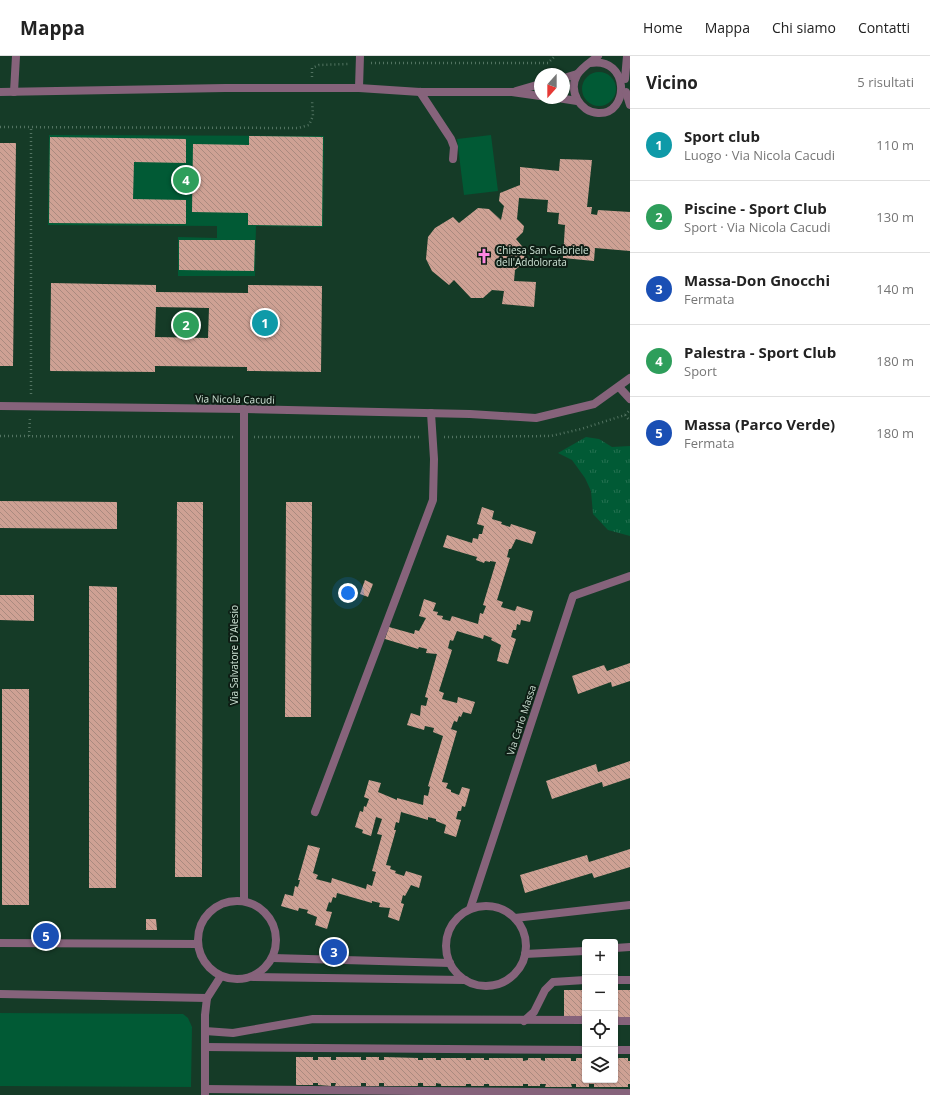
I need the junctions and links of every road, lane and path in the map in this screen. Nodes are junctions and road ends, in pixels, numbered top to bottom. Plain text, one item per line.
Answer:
1 (16, 56) edge
2 (360, 56) edge
3 (598, 56) edge
4 (627, 56) edge
5 (590, 63) junction
6 (577, 74) junction
7 (570, 76) edge
8 (624, 79) junction
9 (534, 86) edge
10 (359, 88) junction
11 (0, 92) edge
12 (14, 92) junction
13 (420, 92) junction
14 (512, 92) junction
15 (626, 92) junction
16 (534, 95) edge
17 (570, 100) edge
18 (578, 101) junction
19 (630, 105) edge
20 (31, 127) dead end
21 (453, 159) dead end
22 (630, 378) edge
23 (619, 387) junction
24 (630, 399) edge
25 (0, 406) edge
26 (31, 406) junction
27 (244, 409) junction
28 (630, 410) edge
29 (431, 413) junction
30 (625, 415) junction
31 (630, 421) edge
32 (0, 436) edge
33 (29, 436) junction
34 (244, 437) junction
35 (433, 437) junction
36 (630, 576) edge
37 (315, 812) dead end
38 (244, 901) junction
39 (630, 905) edge
40 (470, 909) junction
41 (515, 918) junction
42 (0, 943) edge
43 (198, 944) junction
44 (630, 947) edge
45 (618, 948) edge
46 (582, 951) edge
47 (525, 954) junction
48 (273, 958) junction
49 (450, 963) junction
50 (221, 976) junction
51 (253, 976) junction
52 (465, 980) junction
53 (582, 980) edge
54 (618, 980) edge
55 (630, 980) edge
56 (0, 994) edge
57 (207, 998) junction
58 (582, 1020) edge
59 (524, 1021) junction
60 (618, 1021) edge
61 (630, 1021) edge
62 (205, 1031) junction
63 (205, 1047) junction
64 (582, 1050) edge
65 (618, 1050) edge
66 (630, 1050) edge
67 (205, 1092) edge
68 (630, 1093) edge

1 - 12 street
2 - 10 street
3 - 5 street
4 - 8 street
5 - 6 street
5 - 8 street
6 - 7 street
6 - 18 street
8 - 15 street
9 - 14 street
10 - 12 street
10 - 13 street
11 - 12 street
13 - 14 street
13 - 21 street
14 - 16 street
15 - 18 street
15 - 19 street
17 - 18 street
20 - 26 path
22 - 23 street, Via Nicola Cacudi
23 - 24 street
23 - 29 street, Via Nicola Cacudi
25 - 26 street, Via Nicola Cacudi
26 - 27 street, Via Nicola Cacudi
26 - 33 path
27 - 29 street, Via Nicola Cacudi
27 - 34 street, Via Salvatore D'Alesio
28 - 30 path
29 - 35 street
30 - 31 path
30 - 35 path
32 - 33 path
33 - 34 path
34 - 35 path
34 - 38 street, Via Salvatore D'Alesio
35 - 37 street
36 - 40 street, Via Carlo Massa
38 - 43 street
38 - 48 street
39 - 41 street
40 - 41 street
40 - 49 street
41 - 47 street
42 - 43 street
43 - 50 street
44 - 45 street
46 - 47 street
47 - 52 street
48 - 49 street
48 - 51 street
49 - 52 street
50 - 51 street
50 - 57 street
51 - 52 street
53 - 59 street
54 - 55 street
56 - 57 street
57 - 62 street
58 - 59 street
59 - 62 street
60 - 61 street
62 - 63 street
63 - 64 street
63 - 67 street
65 - 66 street
67 - 68 street

